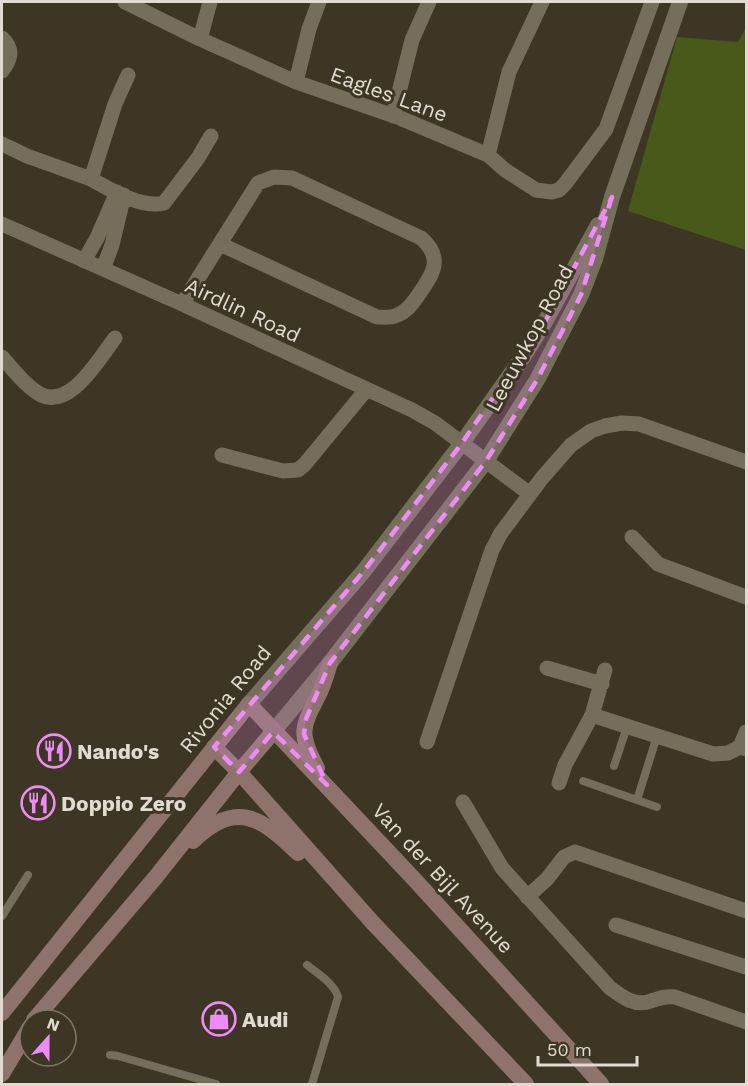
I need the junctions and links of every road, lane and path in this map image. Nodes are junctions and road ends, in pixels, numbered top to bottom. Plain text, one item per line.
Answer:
1 (126, 2) edge
2 (210, 2) edge
3 (319, 2) edge
4 (429, 2) edge
5 (542, 2) edge
6 (652, 2) edge
7 (680, 2) edge
8 (2, 38) edge
9 (200, 39) junction
10 (2, 71) edge
11 (128, 75) dead end
12 (296, 82) junction
13 (393, 116) junction
14 (210, 136) dead end
15 (2, 144) edge
16 (488, 155) junction
17 (91, 179) junction
18 (120, 194) junction
19 (612, 197) junction
20 (2, 224) edge
21 (220, 244) junction
22 (84, 261) junction
23 (103, 269) junction
24 (182, 304) junction
25 (115, 338) dead end
26 (2, 357) edge
27 (366, 390) junction
28 (462, 443) junction
29 (222, 455) dead end
30 (486, 461) junction
31 (747, 462) edge
32 (530, 494) junction
33 (632, 537) dead end
34 (747, 597) edge
35 (330, 663) junction
36 (547, 668) dead end
37 (249, 704) junction
38 (592, 715) junction
39 (627, 727) junction
40 (273, 732) junction
41 (747, 732) edge
42 (657, 736) junction
43 (428, 742) dead end
44 (214, 747) junction
45 (743, 748) edge
46 (614, 766) dead end
47 (239, 772) junction
48 (583, 781) dead end
49 (559, 783) dead end
50 (327, 785) junction
51 (637, 800) junction
52 (463, 802) dead end
53 (657, 807) dead end
54 (28, 875) dead end
55 (155, 878) junction
56 (527, 897) junction
57 (747, 911) edge
58 (2, 916) edge
59 (373, 923) junction
60 (616, 925) dead end
61 (306, 965) dead end
62 (747, 967) edge
63 (45, 1008) edge
64 (2, 1013) edge
65 (747, 1022) edge
66 (18, 1040) edge
67 (18, 1047) edge
68 (110, 1055) dead end
69 (2, 1060) edge
70 (2, 1074) edge
71 (216, 1084) edge
72 (312, 1084) edge
73 (526, 1084) edge
74 (601, 1084) edge

1 - 9 street, Eagles Lane
2 - 9 street
3 - 12 street
4 - 13 street
5 - 16 street
6 - 16 street, Eagles Lane
7 - 19 street, Leeuwkop Road
8 - 10 street
9 - 12 street, Eagles Lane
11 - 17 street
12 - 13 street, Eagles Lane
13 - 16 street, Eagles Lane
14 - 18 street
15 - 17 street
17 - 18 street
18 - 22 street
18 - 23 street
19 - 28 street, Leeuwkop Road
19 - 30 street, Leeuwkop Road
20 - 22 street, Airdlin Road
21 - 21 street
21 - 24 street
22 - 23 street, Airdlin Road
23 - 24 street, Airdlin Road
24 - 27 street, Airdlin Road
25 - 26 street
27 - 28 street, Airdlin Road
27 - 29 street
28 - 30 street, Airdlin Road
28 - 37 street, Rivonia Road
30 - 32 street, Airdlin Road
30 - 35 street
31 - 32 street
32 - 43 street
33 - 34 street
35 - 40 street
35 - 50 main road
36 - 38 street
37 - 40 main road, Van der Bijl Avenue
37 - 44 main road, Rivonia Road
38 - 39 street
38 - 49 street
39 - 42 street
39 - 46 lane
40 - 47 main road
40 - 50 main road, Van der Bijl Avenue
41 - 45 street
42 - 45 street
42 - 51 lane
44 - 47 main road
44 - 64 main road, Rivonia Road
47 - 55 main road
47 - 59 main road
48 - 51 lane
50 - 74 main road, Van der Bijl Avenue
51 - 53 lane
52 - 56 street
54 - 58 lane
55 - 59 main road
55 - 63 main road
56 - 57 street
56 - 65 street
59 - 73 main road
60 - 62 street
61 - 72 lane
66 - 69 main road
67 - 70 main road
68 - 71 lane

